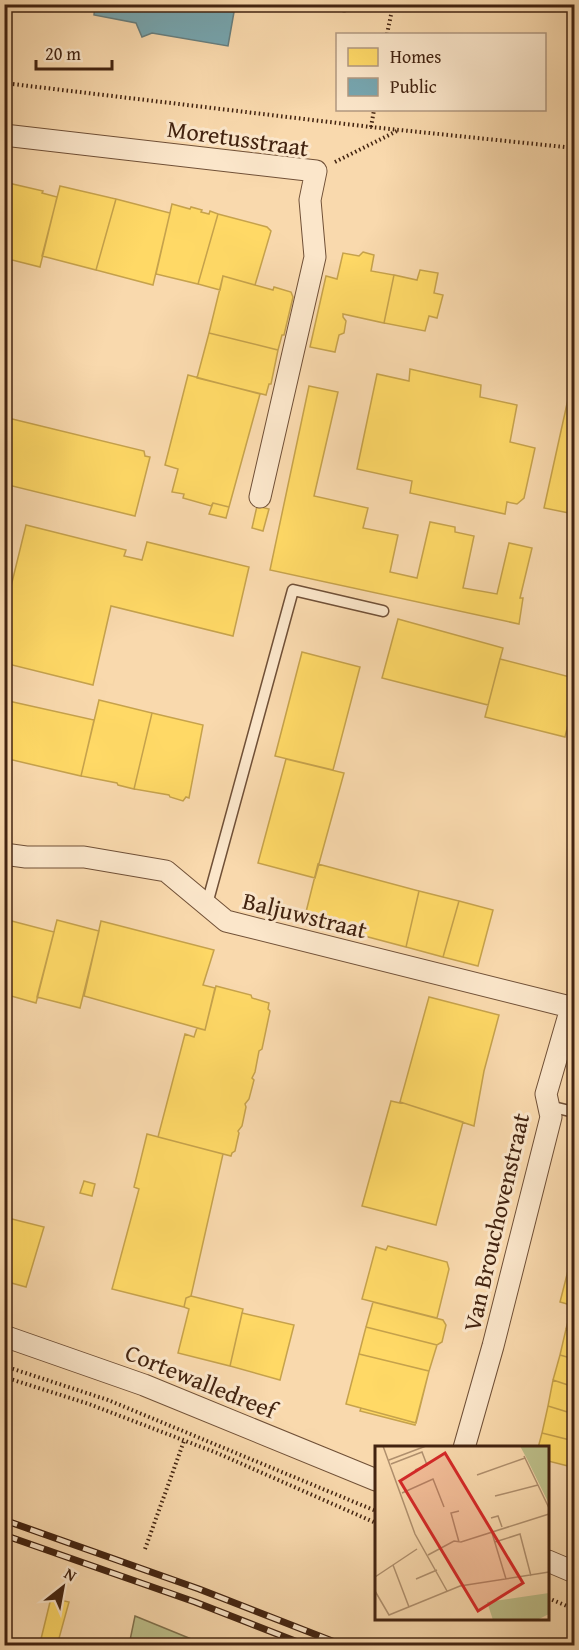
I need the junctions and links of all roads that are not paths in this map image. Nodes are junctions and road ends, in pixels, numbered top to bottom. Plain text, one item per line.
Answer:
1 (334, 4) edge
2 (344, 4) edge
3 (4, 135) edge
4 (260, 497) dead end
5 (383, 611) dead end
6 (4, 854) edge
7 (207, 904) junction
8 (573, 1008) edge
9 (549, 1106) junction
10 (574, 1113) edge
11 (4, 1336) edge
12 (465, 1446) edge
13 (375, 1480) edge
14 (549, 1561) edge
15 (574, 1572) edge

1 - 2 lane
3 - 4 street, Moretusstraat
5 - 7 lane
6 - 7 street, Baljuwstraat
7 - 8 street, Baljuwstraat
8 - 9 street, Van Brouchovenstraat
9 - 10 lane
9 - 12 street, Van Brouchovenstraat
11 - 13 street, Cortewalledreef
14 - 15 street

